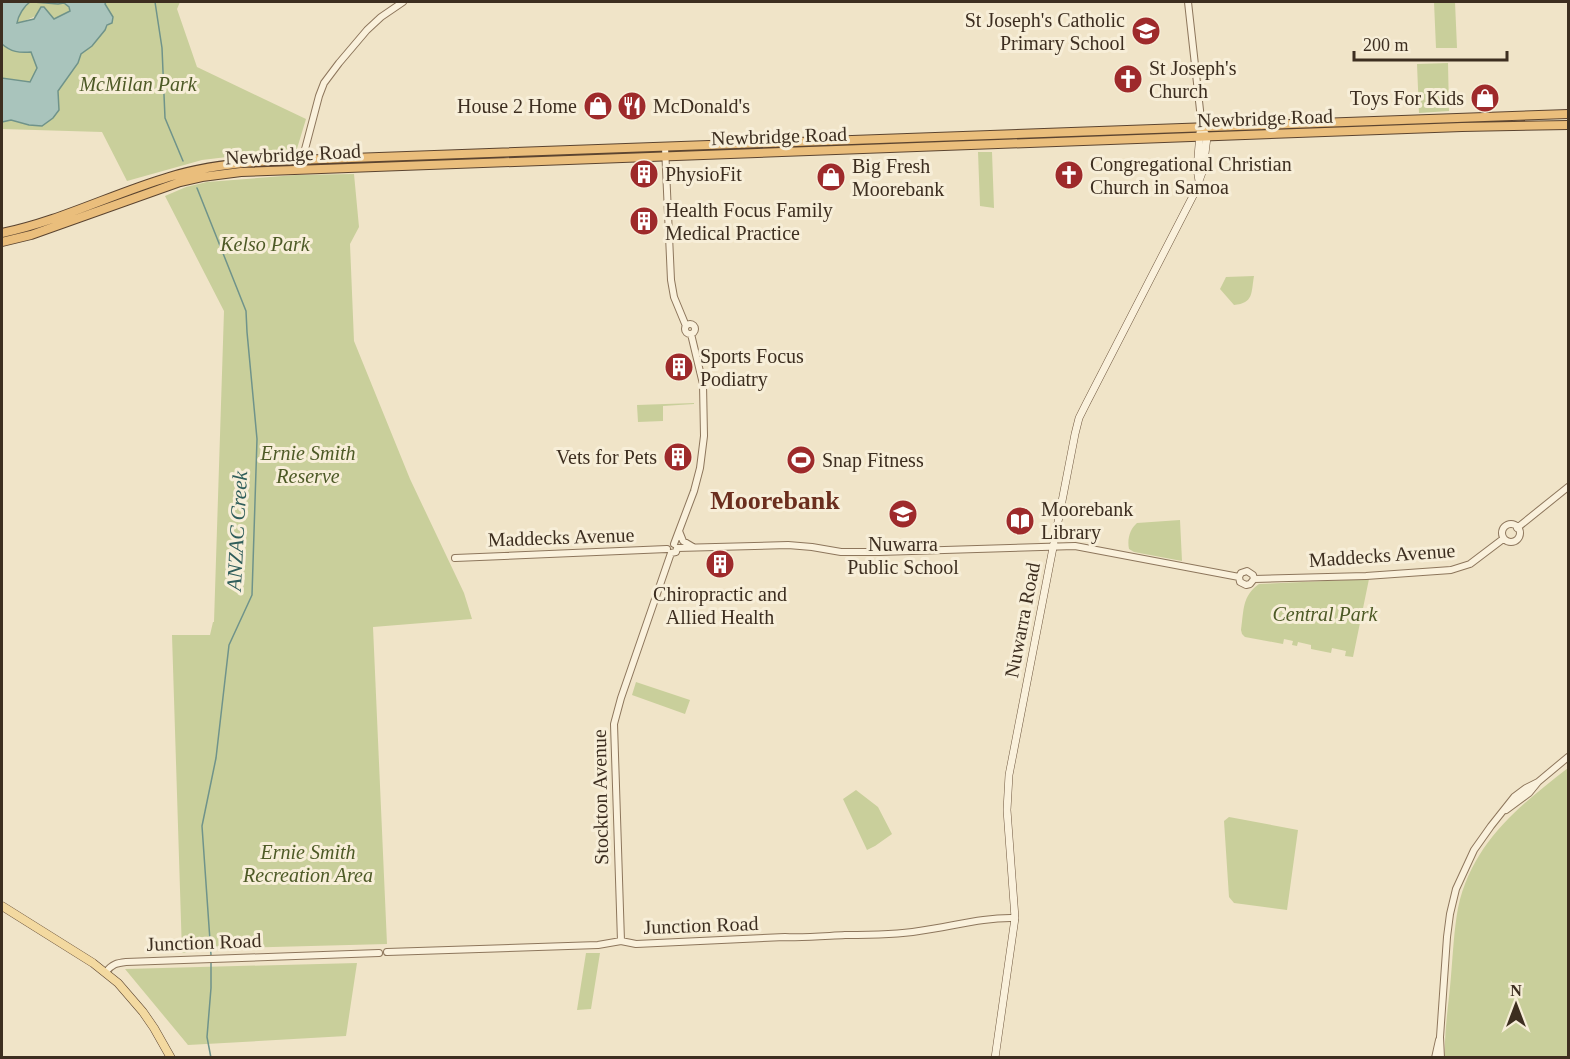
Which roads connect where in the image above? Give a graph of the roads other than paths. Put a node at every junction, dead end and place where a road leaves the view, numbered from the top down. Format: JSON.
{"nodes":[{"id":1,"x":403,"y":2,"type":"edge"},
{"id":2,"x":1188,"y":2,"type":"edge"},
{"id":3,"x":1569,"y":114,"type":"edge"},
{"id":4,"x":1569,"y":125,"type":"edge"},
{"id":5,"x":1203,"y":134,"type":"junction"},
{"id":6,"x":665,"y":152,"type":"junction"},
{"id":7,"x":304,"y":159,"type":"junction"},
{"id":8,"x":304,"y":169,"type":"junction"},
{"id":9,"x":200,"y":173,"type":"junction"},
{"id":10,"x":179,"y":178,"type":"junction"},
{"id":11,"x":2,"y":233,"type":"edge"},
{"id":12,"x":2,"y":242,"type":"edge"},
{"id":13,"x":1569,"y":487,"type":"edge"},
{"id":14,"x":1517,"y":528,"type":"junction"},
{"id":15,"x":679,"y":530,"type":"junction"},
{"id":16,"x":1503,"y":539,"type":"junction"},
{"id":17,"x":676,"y":546,"type":"junction"},
{"id":18,"x":1053,"y":546,"type":"junction"},
{"id":19,"x":693,"y":548,"type":"junction"},
{"id":20,"x":669,"y":551,"type":"junction"},
{"id":21,"x":455,"y":558,"type":"dead end"},
{"id":22,"x":1239,"y":577,"type":"junction"},
{"id":23,"x":1254,"y":579,"type":"junction"},
{"id":24,"x":1569,"y":757,"type":"edge"},
{"id":25,"x":2,"y":906,"type":"edge"},
{"id":26,"x":1015,"y":918,"type":"junction"},
{"id":27,"x":621,"y":941,"type":"junction"},
{"id":28,"x":106,"y":972,"type":"junction"},
{"id":29,"x":1440,"y":1037,"type":"junction"},
{"id":30,"x":171,"y":1058,"type":"edge"},
{"id":31,"x":995,"y":1058,"type":"edge"},
{"id":32,"x":1435,"y":1058,"type":"edge"},
{"id":33,"x":1441,"y":1058,"type":"edge"}],
"edges":[{"from":1,"to":7,"type":"street"},
{"from":2,"to":5,"type":"street","name":"Nuwarra Road"},
{"from":3,"to":5,"type":"highway","name":"Newbridge Road"},
{"from":4,"to":5,"type":"highway","name":"Newbridge Road"},
{"from":5,"to":6,"type":"highway","name":"Newbridge Road"},
{"from":5,"to":18,"type":"main road","name":"Nuwarra Road"},
{"from":6,"to":7,"type":"highway","name":"Newbridge Road"},
{"from":6,"to":8,"type":"highway","name":"Newbridge Road"},
{"from":6,"to":15,"type":"street"},
{"from":7,"to":8,"type":"street"},
{"from":7,"to":9,"type":"highway","name":"Newbridge Road"},
{"from":8,"to":9,"type":"highway","name":"Newbridge Road"},
{"from":9,"to":10,"type":"highway","name":"Newbridge Road"},
{"from":10,"to":11,"type":"highway","name":"Newbridge Road"},
{"from":10,"to":12,"type":"highway","name":"Newbridge Road"},
{"from":13,"to":14,"type":"street"},
{"from":14,"to":16,"type":"street"},
{"from":14,"to":16,"type":"street"},
{"from":15,"to":17,"type":"street"},
{"from":15,"to":19,"type":"street"},
{"from":16,"to":23,"type":"street","name":"Maddecks Avenue"},
{"from":17,"to":19,"type":"street"},
{"from":17,"to":20,"type":"street"},
{"from":18,"to":19,"type":"street"},
{"from":18,"to":22,"type":"street"},
{"from":18,"to":26,"type":"main road","name":"Nuwarra Road"},
{"from":20,"to":21,"type":"street","name":"Maddecks Avenue"},
{"from":20,"to":27,"type":"street","name":"Stockton Avenue"},
{"from":22,"to":23,"type":"street"},
{"from":22,"to":23,"type":"street"},
{"from":24,"to":29,"type":"street"},
{"from":25,"to":28,"type":"main road"},
{"from":26,"to":27,"type":"street","name":"Junction Road"},
{"from":26,"to":31,"type":"main road","name":"Nuwarra Road"},
{"from":27,"to":28,"type":"street","name":"Junction Road"},
{"from":28,"to":30,"type":"main road"},
{"from":29,"to":32,"type":"street"},
{"from":29,"to":33,"type":"street"}]}
